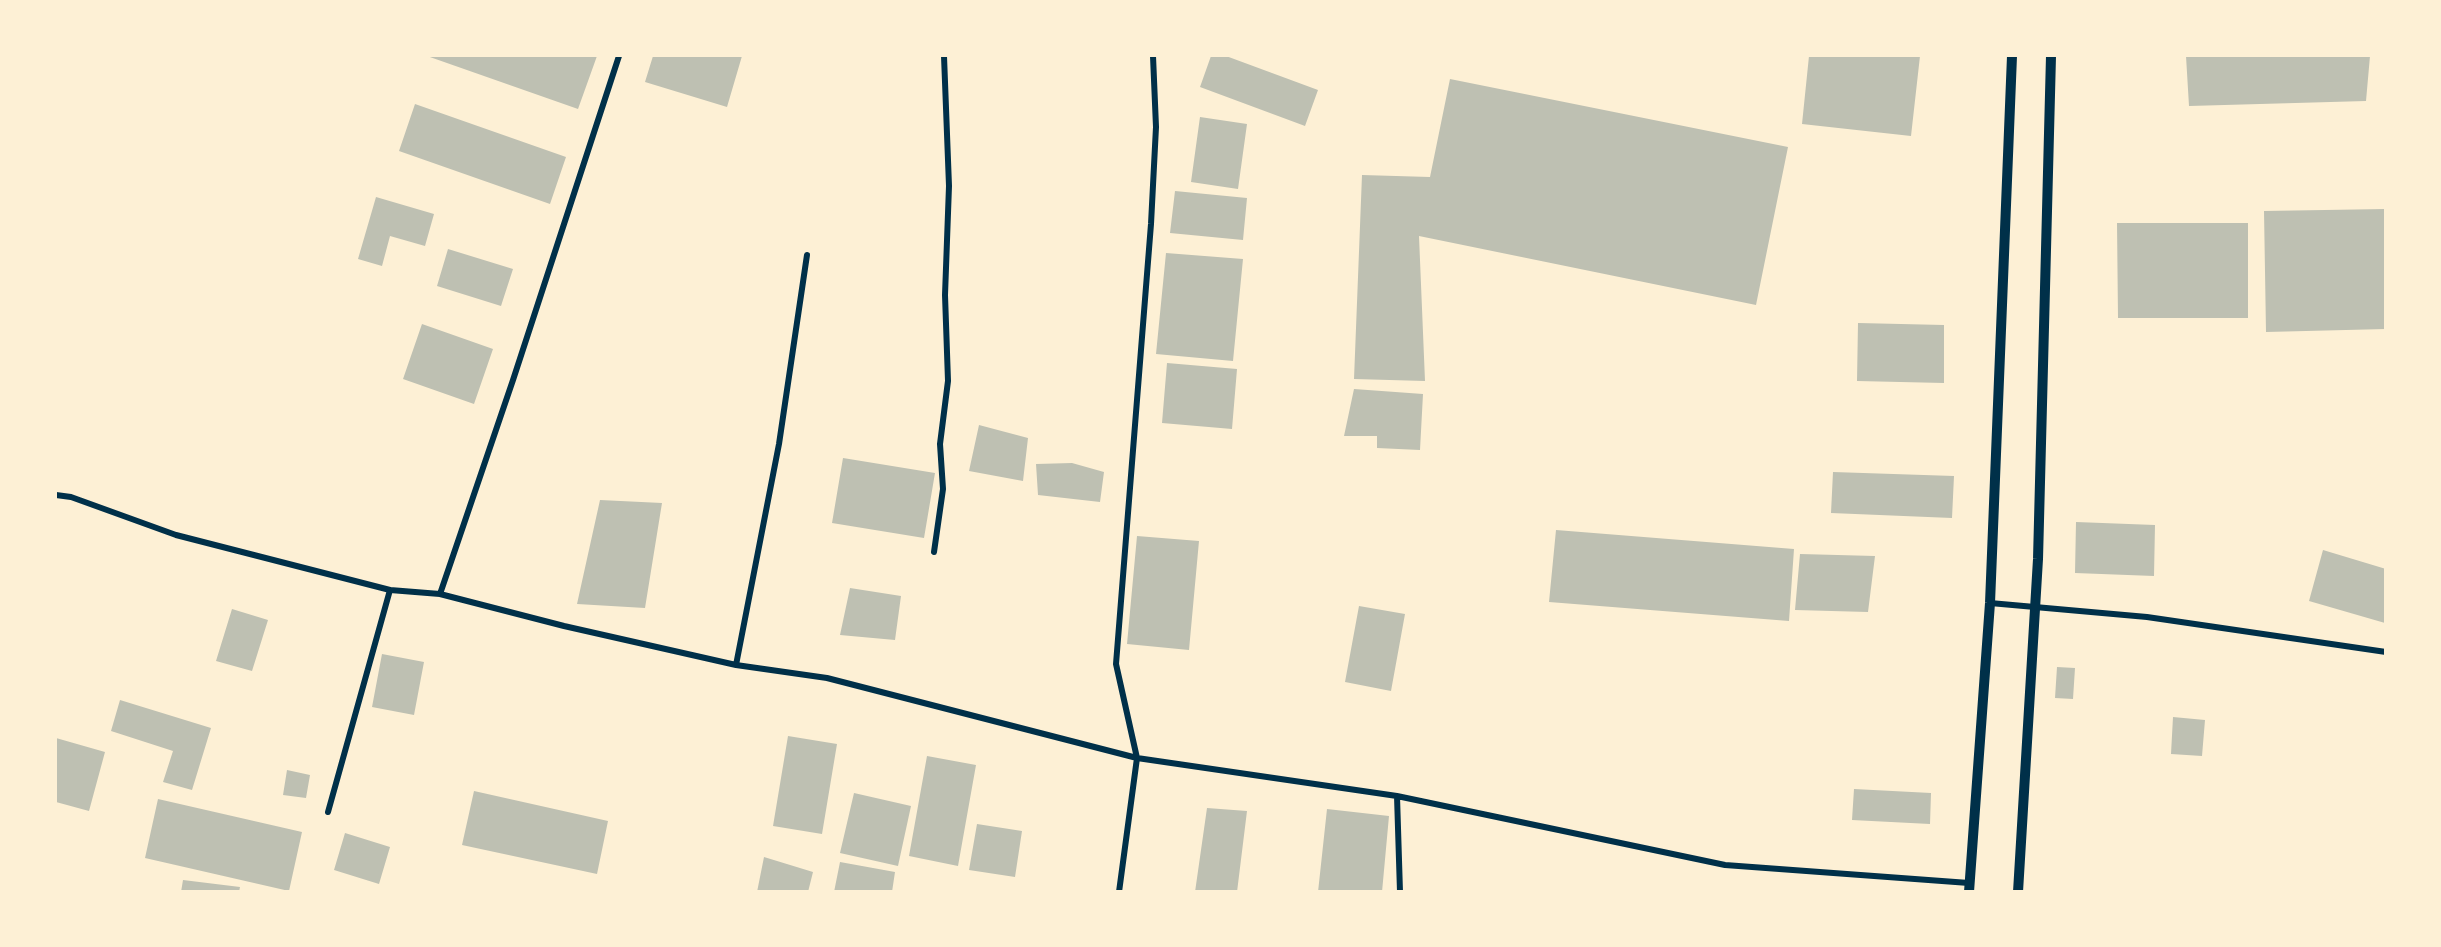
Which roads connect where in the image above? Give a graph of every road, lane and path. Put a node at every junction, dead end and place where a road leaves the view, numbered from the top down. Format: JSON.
{"nodes":[{"id":1,"x":619,"y":56,"type":"edge"},
{"id":2,"x":944,"y":56,"type":"edge"},
{"id":3,"x":1153,"y":56,"type":"edge"},
{"id":4,"x":2012,"y":56,"type":"edge"},
{"id":5,"x":2051,"y":56,"type":"edge"},
{"id":6,"x":807,"y":255,"type":"dead end"},
{"id":7,"x":56,"y":495,"type":"edge"},
{"id":8,"x":934,"y":552,"type":"dead end"},
{"id":9,"x":390,"y":590,"type":"junction"},
{"id":10,"x":440,"y":594,"type":"junction"},
{"id":11,"x":1990,"y":603,"type":"junction"},
{"id":12,"x":2035,"y":607,"type":"junction"},
{"id":13,"x":2385,"y":652,"type":"edge"},
{"id":14,"x":736,"y":665,"type":"junction"},
{"id":15,"x":1137,"y":758,"type":"junction"},
{"id":16,"x":1397,"y":796,"type":"junction"},
{"id":17,"x":328,"y":812,"type":"dead end"},
{"id":18,"x":1969,"y":887,"type":"edge"},
{"id":19,"x":1119,"y":891,"type":"edge"},
{"id":20,"x":1400,"y":891,"type":"edge"},
{"id":21,"x":2018,"y":891,"type":"edge"}],
"edges":[{"from":1,"to":10,"type":"street"},
{"from":2,"to":8,"type":"street"},
{"from":3,"to":15,"type":"street"},
{"from":4,"to":11,"type":"street"},
{"from":5,"to":12,"type":"street"},
{"from":6,"to":14,"type":"street"},
{"from":7,"to":9,"type":"street"},
{"from":9,"to":10,"type":"street"},
{"from":9,"to":17,"type":"street"},
{"from":10,"to":14,"type":"street"},
{"from":11,"to":12,"type":"street"},
{"from":11,"to":18,"type":"street"},
{"from":12,"to":13,"type":"street"},
{"from":12,"to":21,"type":"street"},
{"from":14,"to":15,"type":"street"},
{"from":15,"to":16,"type":"street"},
{"from":15,"to":19,"type":"street"},
{"from":16,"to":18,"type":"street"},
{"from":16,"to":20,"type":"street"}]}
